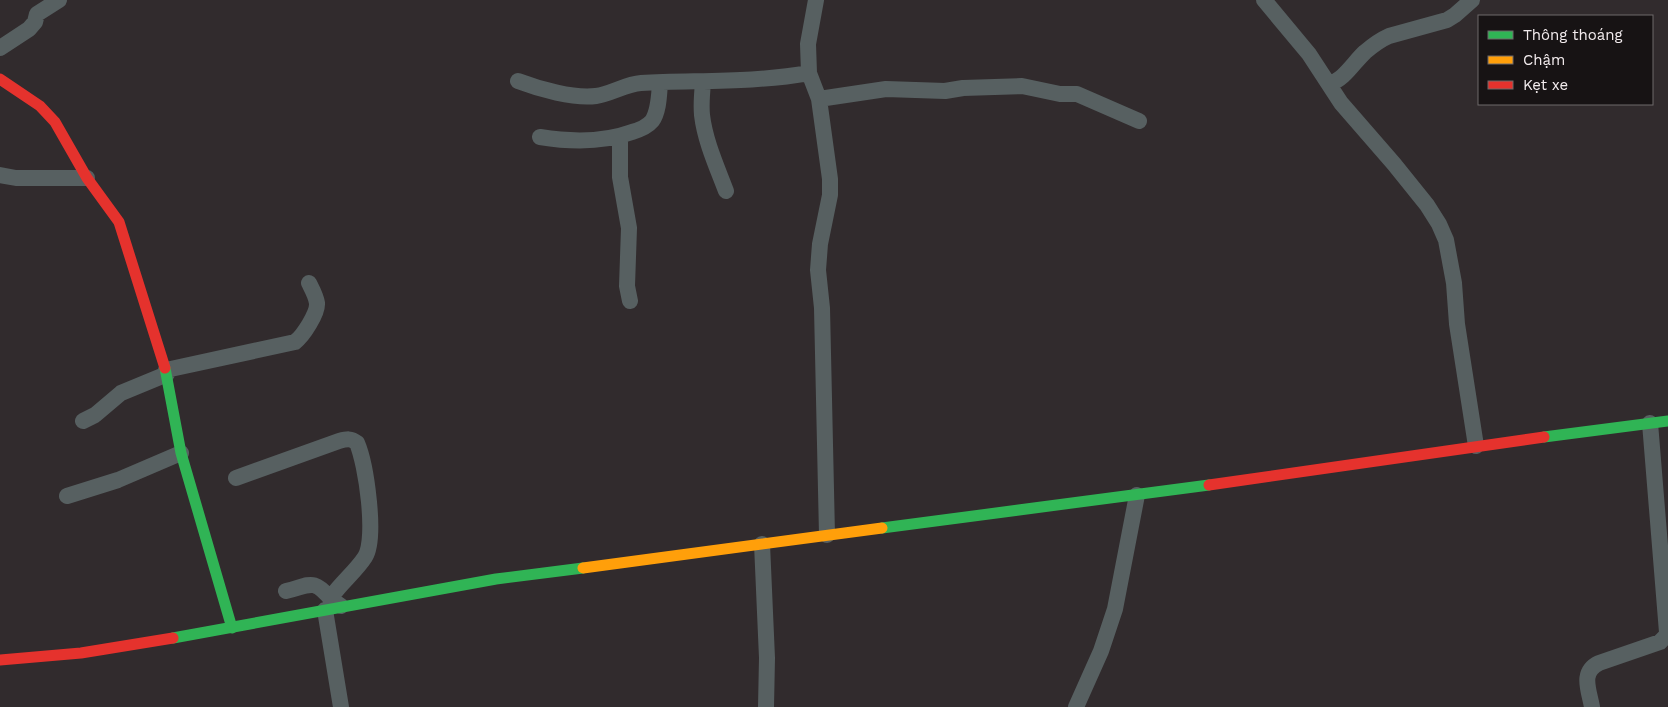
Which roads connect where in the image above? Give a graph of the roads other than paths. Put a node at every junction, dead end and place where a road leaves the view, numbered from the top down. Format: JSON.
{"nodes":[{"id":1,"x":59,"y":0,"type":"edge"},
{"id":2,"x":816,"y":0,"type":"edge"},
{"id":3,"x":1264,"y":0,"type":"edge"},
{"id":4,"x":1472,"y":0,"type":"edge"},
{"id":5,"x":0,"y":48,"type":"edge"},
{"id":6,"x":809,"y":73,"type":"junction"},
{"id":7,"x":0,"y":79,"type":"edge"},
{"id":8,"x":518,"y":81,"type":"dead end"},
{"id":9,"x":660,"y":83,"type":"junction"},
{"id":10,"x":703,"y":83,"type":"junction"},
{"id":11,"x":1329,"y":84,"type":"junction"},
{"id":12,"x":819,"y":99,"type":"junction"},
{"id":13,"x":1139,"y":121,"type":"dead end"},
{"id":14,"x":620,"y":136,"type":"junction"},
{"id":15,"x":540,"y":137,"type":"dead end"},
{"id":16,"x":0,"y":176,"type":"edge"},
{"id":17,"x":87,"y":178,"type":"junction"},
{"id":18,"x":726,"y":191,"type":"dead end"},
{"id":19,"x":309,"y":283,"type":"dead end"},
{"id":20,"x":630,"y":301,"type":"dead end"},
{"id":21,"x":166,"y":372,"type":"junction"},
{"id":22,"x":82,"y":421,"type":"dead end"},
{"id":23,"x":1668,"y":421,"type":"edge"},
{"id":24,"x":1650,"y":423,"type":"junction"},
{"id":25,"x":1476,"y":446,"type":"junction"},
{"id":26,"x":181,"y":453,"type":"junction"},
{"id":27,"x":236,"y":478,"type":"dead end"},
{"id":28,"x":1137,"y":495,"type":"junction"},
{"id":29,"x":67,"y":496,"type":"dead end"},
{"id":30,"x":827,"y":535,"type":"junction"},
{"id":31,"x":762,"y":544,"type":"junction"},
{"id":32,"x":286,"y":591,"type":"dead end"},
{"id":33,"x":332,"y":605,"type":"junction"},
{"id":34,"x":232,"y":628,"type":"junction"},
{"id":35,"x":0,"y":660,"type":"edge"},
{"id":36,"x":341,"y":707,"type":"edge"},
{"id":37,"x":766,"y":707,"type":"edge"},
{"id":38,"x":1076,"y":707,"type":"edge"},
{"id":39,"x":1592,"y":707,"type":"edge"}],
"edges":[{"from":1,"to":5,"type":"street"},
{"from":2,"to":6,"type":"street"},
{"from":3,"to":11,"type":"street"},
{"from":4,"to":11,"type":"street"},
{"from":6,"to":10,"type":"street"},
{"from":6,"to":12,"type":"street"},
{"from":7,"to":17,"type":"street"},
{"from":8,"to":9,"type":"street"},
{"from":9,"to":10,"type":"street"},
{"from":9,"to":14,"type":"street"},
{"from":10,"to":18,"type":"street"},
{"from":11,"to":25,"type":"street"},
{"from":12,"to":13,"type":"street"},
{"from":12,"to":30,"type":"street"},
{"from":14,"to":15,"type":"street"},
{"from":14,"to":20,"type":"street"},
{"from":16,"to":17,"type":"street"},
{"from":17,"to":21,"type":"street"},
{"from":19,"to":21,"type":"street"},
{"from":21,"to":22,"type":"street"},
{"from":21,"to":26,"type":"street"},
{"from":23,"to":24,"type":"street"},
{"from":24,"to":25,"type":"street"},
{"from":24,"to":39,"type":"street"},
{"from":25,"to":28,"type":"street"},
{"from":26,"to":29,"type":"street"},
{"from":26,"to":34,"type":"street"},
{"from":27,"to":33,"type":"street"},
{"from":28,"to":30,"type":"street"},
{"from":28,"to":38,"type":"street"},
{"from":30,"to":31,"type":"street"},
{"from":31,"to":33,"type":"street"},
{"from":31,"to":37,"type":"street"},
{"from":32,"to":33,"type":"street"},
{"from":33,"to":34,"type":"street"},
{"from":33,"to":36,"type":"street"},
{"from":34,"to":35,"type":"street"}]}
